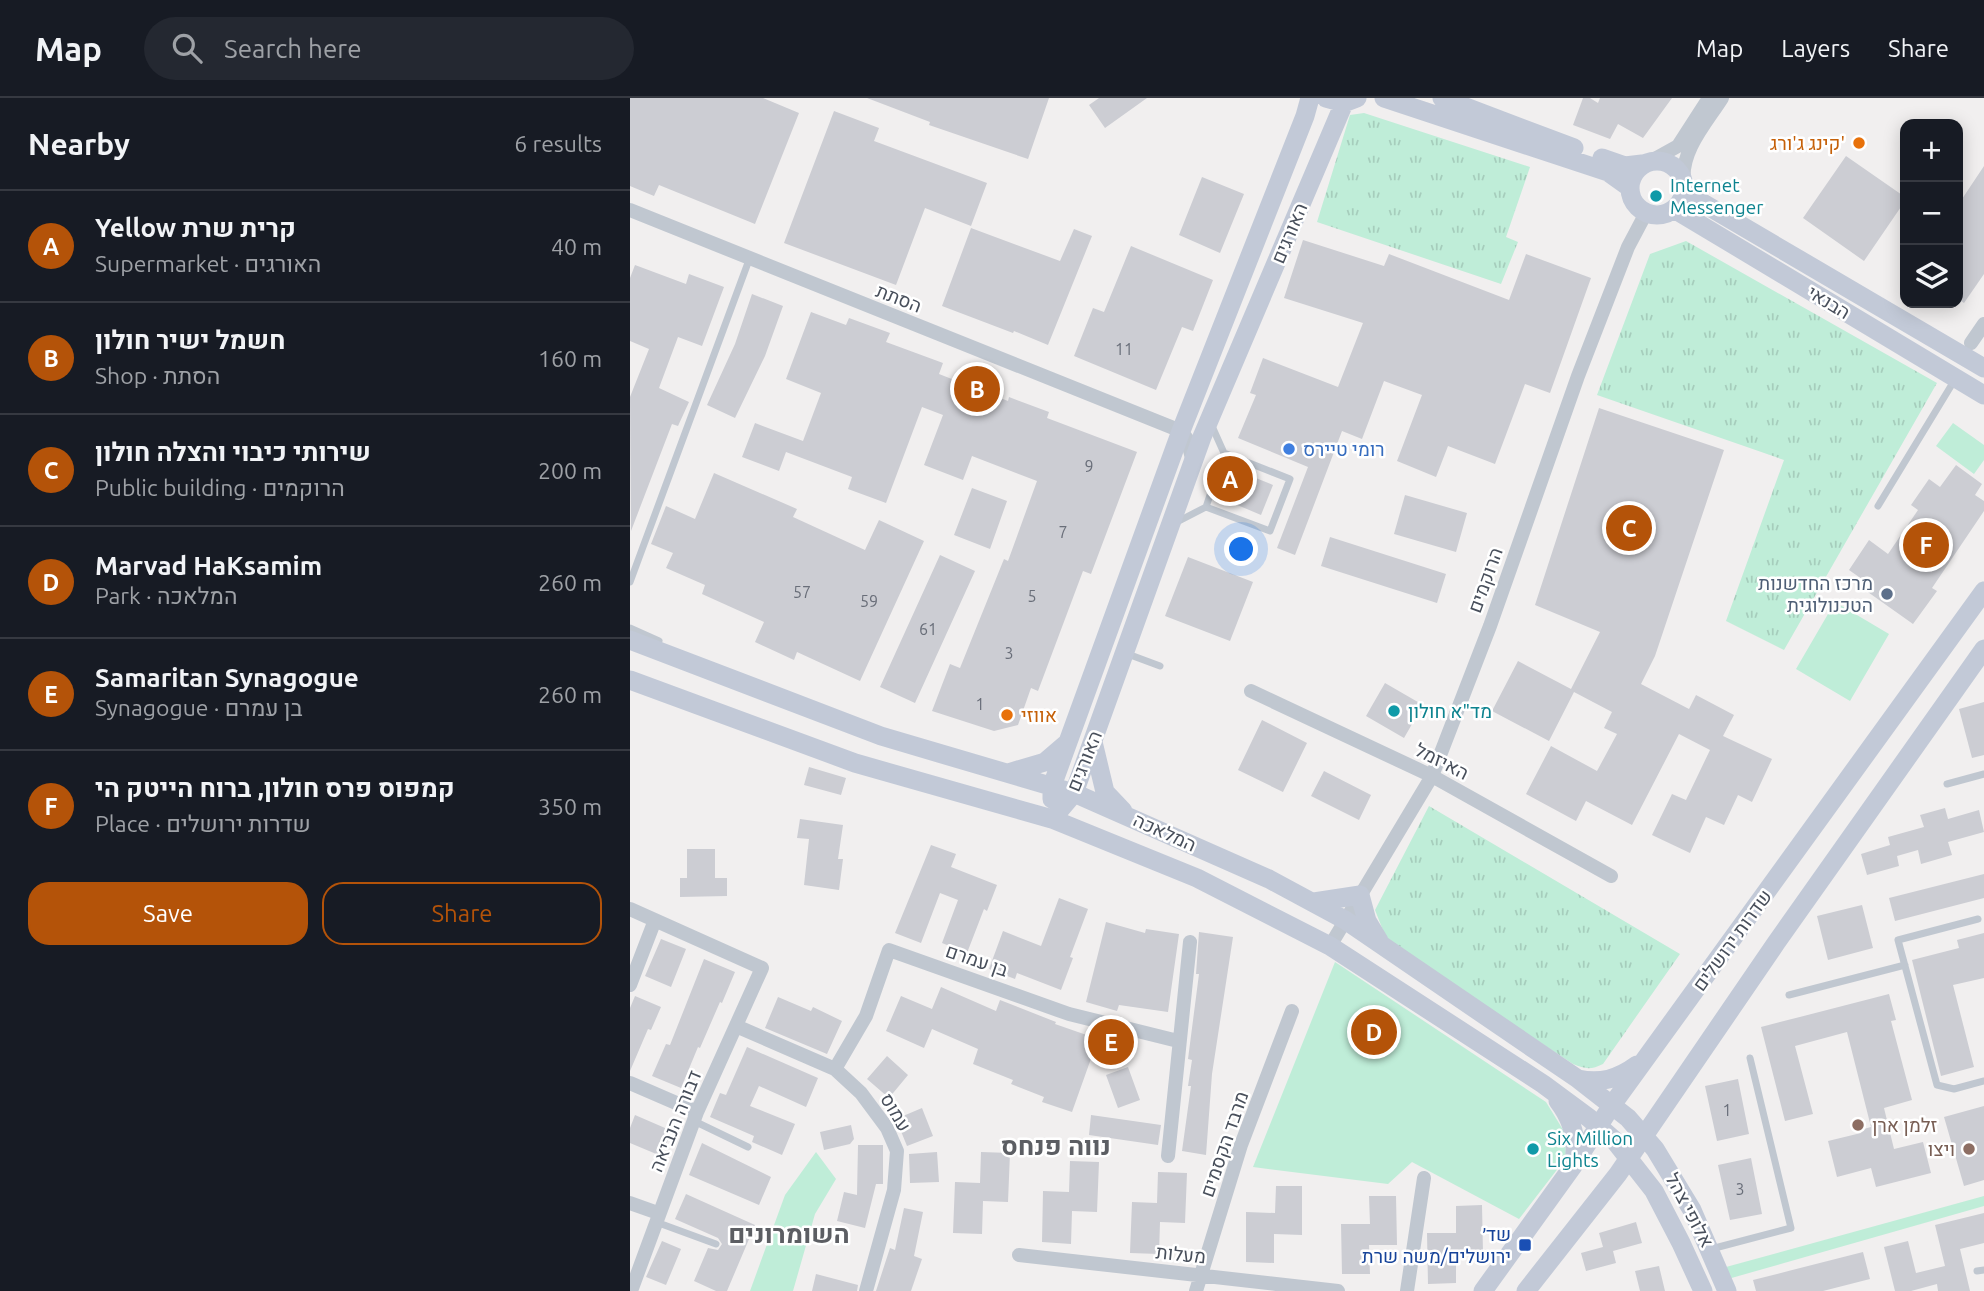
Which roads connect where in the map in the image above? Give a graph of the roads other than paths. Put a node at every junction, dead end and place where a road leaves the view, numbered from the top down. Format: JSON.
{"nodes":[{"id":1,"x":1384,"y":98,"type":"edge"},
{"id":2,"x":1442,"y":98,"type":"edge"},
{"id":3,"x":1709,"y":98,"type":"edge"},
{"id":4,"x":1722,"y":98,"type":"edge"},
{"id":5,"x":1342,"y":100,"type":"edge"},
{"id":6,"x":1307,"y":104,"type":"edge"},
{"id":7,"x":1647,"y":163,"type":"junction"},
{"id":8,"x":1629,"y":187,"type":"junction"},
{"id":9,"x":1684,"y":187,"type":"junction"},
{"id":10,"x":1674,"y":209,"type":"junction"},
{"id":11,"x":630,"y":211,"type":"edge"},
{"id":12,"x":1646,"y":213,"type":"junction"},
{"id":13,"x":749,"y":260,"type":"junction"},
{"id":14,"x":1984,"y":324,"type":"edge"},
{"id":15,"x":1971,"y":343,"type":"junction"},
{"id":16,"x":1949,"y":346,"type":"junction"},
{"id":17,"x":1981,"y":366,"type":"edge"},
{"id":18,"x":1956,"y":378,"type":"junction"},
{"id":19,"x":1984,"y":396,"type":"edge"},
{"id":20,"x":1210,"y":421,"type":"junction"},
{"id":21,"x":1178,"y":439,"type":"junction"},
{"id":22,"x":1224,"y":453,"type":"junction"},
{"id":23,"x":1193,"y":464,"type":"junction"},
{"id":24,"x":1878,"y":506,"type":"dead end"},
{"id":25,"x":1206,"y":508,"type":"junction"},
{"id":26,"x":1171,"y":525,"type":"junction"},
{"id":27,"x":630,"y":582,"type":"edge"},
{"id":28,"x":1984,"y":591,"type":"edge"},
{"id":29,"x":630,"y":628,"type":"edge"},
{"id":30,"x":630,"y":640,"type":"edge"},
{"id":31,"x":1984,"y":649,"type":"edge"},
{"id":32,"x":1125,"y":653,"type":"junction"},
{"id":33,"x":698,"y":656,"type":"dead end"},
{"id":34,"x":1160,"y":666,"type":"dead end"},
{"id":35,"x":630,"y":680,"type":"edge"},
{"id":36,"x":1251,"y":691,"type":"dead end"},
{"id":37,"x":869,"y":722,"type":"dead end"},
{"id":38,"x":1069,"y":741,"type":"junction"},
{"id":39,"x":1093,"y":742,"type":"junction"},
{"id":40,"x":915,"y":745,"type":"junction"},
{"id":41,"x":1008,"y":773,"type":"junction"},
{"id":42,"x":1984,"y":774,"type":"edge"},
{"id":43,"x":1432,"y":776,"type":"junction"},
{"id":44,"x":1947,"y":784,"type":"dead end"},
{"id":45,"x":1052,"y":786,"type":"junction"},
{"id":46,"x":1074,"y":793,"type":"junction"},
{"id":47,"x":1126,"y":815,"type":"junction"},
{"id":48,"x":1052,"y":819,"type":"junction"},
{"id":49,"x":1611,"y":876,"type":"dead end"},
{"id":50,"x":1360,"y":895,"type":"junction"},
{"id":51,"x":1314,"y":902,"type":"junction"},
{"id":52,"x":630,"y":909,"type":"edge"},
{"id":53,"x":1978,"y":919,"type":"dead end"},
{"id":54,"x":655,"y":920,"type":"junction"},
{"id":55,"x":1345,"y":920,"type":"junction"},
{"id":56,"x":1190,"y":942,"type":"dead end"},
{"id":57,"x":1381,"y":945,"type":"junction"},
{"id":58,"x":1331,"y":946,"type":"junction"},
{"id":59,"x":1905,"y":965,"type":"junction"},
{"id":60,"x":630,"y":985,"type":"edge"},
{"id":61,"x":1789,"y":995,"type":"dead end"},
{"id":62,"x":1292,"y":1011,"type":"dead end"},
{"id":63,"x":736,"y":1026,"type":"junction"},
{"id":64,"x":1178,"y":1041,"type":"junction"},
{"id":65,"x":1750,"y":1058,"type":"dead end"},
{"id":66,"x":1643,"y":1061,"type":"junction"},
{"id":67,"x":835,"y":1069,"type":"junction"},
{"id":68,"x":1578,"y":1079,"type":"junction"},
{"id":69,"x":1984,"y":1081,"type":"edge"},
{"id":70,"x":630,"y":1083,"type":"edge"},
{"id":71,"x":1543,"y":1084,"type":"junction"},
{"id":72,"x":1612,"y":1105,"type":"junction"},
{"id":73,"x":696,"y":1116,"type":"junction"},
{"id":74,"x":1597,"y":1125,"type":"junction"},
{"id":75,"x":1643,"y":1135,"type":"junction"},
{"id":76,"x":748,"y":1147,"type":"dead end"},
{"id":77,"x":1168,"y":1156,"type":"dead end"},
{"id":78,"x":1629,"y":1157,"type":"junction"},
{"id":79,"x":1573,"y":1166,"type":"junction"},
{"id":80,"x":1424,"y":1178,"type":"dead end"},
{"id":81,"x":630,"y":1203,"type":"edge"},
{"id":82,"x":657,"y":1217,"type":"junction"},
{"id":83,"x":716,"y":1244,"type":"dead end"},
{"id":84,"x":1711,"y":1249,"type":"junction"},
{"id":85,"x":1019,"y":1255,"type":"dead end"},
{"id":86,"x":1202,"y":1276,"type":"junction"},
{"id":87,"x":631,"y":1291,"type":"edge"},
{"id":88,"x":866,"y":1291,"type":"edge"},
{"id":89,"x":1196,"y":1291,"type":"edge"},
{"id":90,"x":1338,"y":1291,"type":"edge"},
{"id":91,"x":1406,"y":1291,"type":"edge"},
{"id":92,"x":1483,"y":1291,"type":"edge"},
{"id":93,"x":1526,"y":1291,"type":"edge"},
{"id":94,"x":1703,"y":1291,"type":"edge"},
{"id":95,"x":1727,"y":1291,"type":"edge"}],
"edges":[{"from":1,"to":8,"type":"main road"},
{"from":2,"to":7,"type":"main road"},
{"from":3,"to":7,"type":"street"},
{"from":4,"to":9,"type":"street"},
{"from":5,"to":20,"type":"main road","name":"האורגים"},
{"from":6,"to":21,"type":"main road","name":"האורגים"},
{"from":7,"to":8,"type":"main road"},
{"from":7,"to":9,"type":"main road"},
{"from":8,"to":12,"type":"main road"},
{"from":9,"to":10,"type":"main road"},
{"from":9,"to":16,"type":"main road","name":"הבנאי"},
{"from":10,"to":12,"type":"main road"},
{"from":10,"to":18,"type":"main road","name":"הבנאי"},
{"from":11,"to":13,"type":"street","name":"הסתת"},
{"from":12,"to":43,"type":"street","name":"הרוקמים"},
{"from":13,"to":21,"type":"street","name":"הסתת"},
{"from":13,"to":27,"type":"lane"},
{"from":14,"to":15,"type":"street"},
{"from":15,"to":16,"type":"main road"},
{"from":15,"to":17,"type":"main road"},
{"from":16,"to":17,"type":"main road","name":"הבנאי"},
{"from":18,"to":19,"type":"main road","name":"הבנאי"},
{"from":18,"to":24,"type":"lane"},
{"from":20,"to":22,"type":"lane"},
{"from":20,"to":23,"type":"main road","name":"האורגים"},
{"from":21,"to":23,"type":"street"},
{"from":21,"to":38,"type":"main road","name":"האורגים"},
{"from":22,"to":25,"type":"lane"},
{"from":22,"to":25,"type":"lane"},
{"from":23,"to":26,"type":"main road","name":"האורגים"},
{"from":25,"to":26,"type":"lane"},
{"from":26,"to":32,"type":"main road","name":"האורגים"},
{"from":28,"to":66,"type":"main road","name":"שדרות ירושלים"},
{"from":29,"to":33,"type":"lane"},
{"from":30,"to":40,"type":"main road","name":"המלאכה"},
{"from":31,"to":75,"type":"main road","name":"שדרות ירושלים"},
{"from":32,"to":34,"type":"lane"},
{"from":32,"to":39,"type":"main road","name":"האורגים"},
{"from":35,"to":48,"type":"main road","name":"המלאכה"},
{"from":36,"to":43,"type":"street","name":"האיזמל"},
{"from":37,"to":40,"type":"lane"},
{"from":38,"to":41,"type":"main road"},
{"from":38,"to":45,"type":"main road","name":"האורגים"},
{"from":39,"to":46,"type":"main road","name":"האורגים"},
{"from":39,"to":47,"type":"main road"},
{"from":40,"to":41,"type":"main road","name":"המלאכה"},
{"from":41,"to":45,"type":"main road","name":"המלאכה"},
{"from":42,"to":44,"type":"lane"},
{"from":43,"to":49,"type":"street","name":"האיזמל"},
{"from":43,"to":50,"type":"street","name":"הרוקמים"},
{"from":45,"to":46,"type":"main road","name":"המלאכה"},
{"from":45,"to":48,"type":"main road","name":"האורגים"},
{"from":46,"to":47,"type":"main road","name":"המלאכה"},
{"from":46,"to":48,"type":"main road","name":"האורגים"},
{"from":47,"to":51,"type":"main road","name":"המלאכה"},
{"from":48,"to":58,"type":"main road","name":"המלאכה"},
{"from":50,"to":51,"type":"main road"},
{"from":50,"to":55,"type":"street","name":"הרוקמים"},
{"from":50,"to":57,"type":"main road"},
{"from":51,"to":55,"type":"main road","name":"המלאכה"},
{"from":52,"to":54,"type":"street"},
{"from":53,"to":59,"type":"lane"},
{"from":54,"to":60,"type":"street"},
{"from":54,"to":63,"type":"street","name":"דבורה הנביאה"},
{"from":55,"to":57,"type":"main road","name":"המלאכה"},
{"from":55,"to":58,"type":"street","name":"הרוקמים"},
{"from":56,"to":64,"type":"street"},
{"from":57,"to":68,"type":"main road","name":"המלאכה"},
{"from":58,"to":71,"type":"main road","name":"המלאכה"},
{"from":59,"to":61,"type":"lane"},
{"from":59,"to":69,"type":"lane"},
{"from":62,"to":86,"type":"street","name":"מרבד הקסמים"},
{"from":63,"to":67,"type":"street","name":"עמוס"},
{"from":63,"to":73,"type":"street","name":"דבורה הנביאה"},
{"from":64,"to":67,"type":"street","name":"בן עמרם"},
{"from":64,"to":77,"type":"street"},
{"from":65,"to":84,"type":"lane"},
{"from":66,"to":68,"type":"main road"},
{"from":66,"to":72,"type":"main road","name":"שדרות ירושלים"},
{"from":67,"to":88,"type":"street","name":"עמוס"},
{"from":68,"to":72,"type":"main road","name":"המלאכה"},
{"from":70,"to":73,"type":"street"},
{"from":71,"to":74,"type":"main road","name":"המלאכה"},
{"from":71,"to":79,"type":"main road"},
{"from":72,"to":74,"type":"main road","name":"שדרות ירושלים"},
{"from":72,"to":75,"type":"main road","name":"המלאכה"},
{"from":73,"to":76,"type":"lane"},
{"from":73,"to":82,"type":"street","name":"דבורה הנביאה"},
{"from":74,"to":78,"type":"main road","name":"המלאכה"},
{"from":74,"to":79,"type":"main road","name":"שדרות ירושלים"},
{"from":75,"to":78,"type":"main road","name":"שדרות ירושלים"},
{"from":75,"to":84,"type":"main road","name":"אלופי צהל"},
{"from":78,"to":93,"type":"main road","name":"שדרות ירושלים"},
{"from":78,"to":94,"type":"main road","name":"אלופי צהל"},
{"from":79,"to":92,"type":"main road","name":"שדרות ירושלים"},
{"from":80,"to":91,"type":"street"},
{"from":81,"to":82,"type":"street"},
{"from":82,"to":83,"type":"lane"},
{"from":82,"to":87,"type":"street","name":"דבורה הנביאה"},
{"from":84,"to":95,"type":"main road","name":"אלופי צהל"},
{"from":85,"to":86,"type":"street","name":"מעלות"},
{"from":86,"to":89,"type":"street","name":"מרבד הקסמים"},
{"from":86,"to":90,"type":"street","name":"מעלות"}]}
